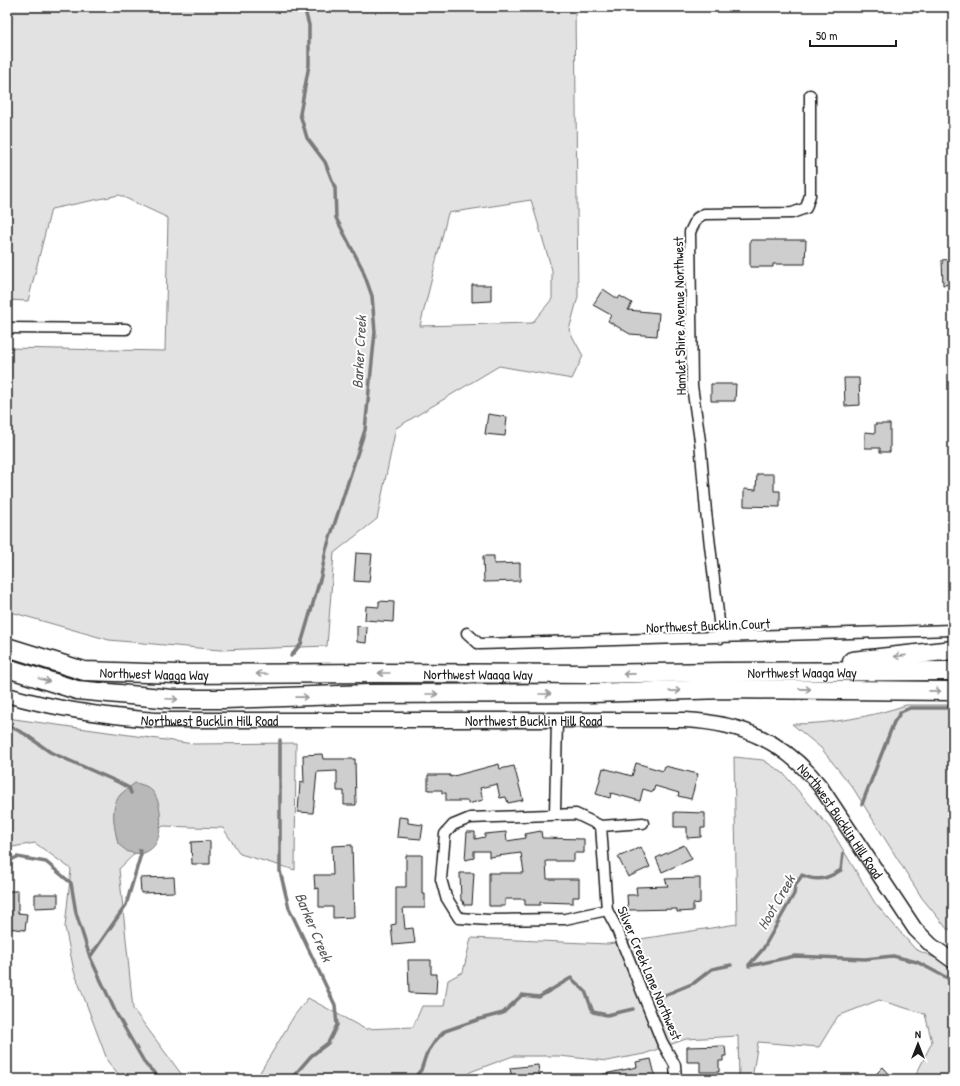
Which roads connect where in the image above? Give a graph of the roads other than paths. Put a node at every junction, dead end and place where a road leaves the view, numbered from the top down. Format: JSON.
{"nodes":[{"id":1,"x":810,"y":95,"type":"dead end"},
{"id":2,"x":7,"y":328,"type":"edge"},
{"id":3,"x":126,"y":329,"type":"dead end"},
{"id":4,"x":953,"y":630,"type":"edge"},
{"id":5,"x":467,"y":633,"type":"dead end"},
{"id":6,"x":721,"y":638,"type":"junction"},
{"id":7,"x":7,"y":647,"type":"edge"},
{"id":8,"x":953,"y":650,"type":"edge"},
{"id":9,"x":7,"y":668,"type":"edge"},
{"id":10,"x":953,"y":671,"type":"edge"},
{"id":11,"x":738,"y":672,"type":"junction"},
{"id":12,"x":953,"y":691,"type":"edge"},
{"id":13,"x":7,"y":695,"type":"edge"},
{"id":14,"x":557,"y":720,"type":"junction"},
{"id":15,"x":555,"y":814,"type":"junction"},
{"id":16,"x":643,"y":823,"type":"dead end"},
{"id":17,"x":601,"y":826,"type":"junction"},
{"id":18,"x":607,"y":910,"type":"junction"},
{"id":19,"x":953,"y":961,"type":"edge"},
{"id":20,"x":676,"y":1079,"type":"edge"}],
"edges":[{"from":1,"to":6,"type":"street","name":"Hamlet Shire Avenue Northwest"},
{"from":2,"to":3,"type":"street"},
{"from":4,"to":6,"type":"street","name":"Northwest Bucklin Court"},
{"from":5,"to":6,"type":"street","name":"Northwest Bucklin Court"},
{"from":11,"to":7,"type":"highway","name":"Northwest Waaga Way","one_way":true},
{"from":8,"to":11,"type":"highway","one_way":true},
{"from":9,"to":12,"type":"highway","name":"Northwest Waaga Way","one_way":true},
{"from":10,"to":11,"type":"highway","name":"Northwest Waaga Way"},
{"from":13,"to":14,"type":"main road","name":"Northwest Bucklin Hill Road"},
{"from":14,"to":15,"type":"street"},
{"from":14,"to":19,"type":"main road","name":"Northwest Bucklin Hill Road"},
{"from":15,"to":17,"type":"street"},
{"from":15,"to":18,"type":"street"},
{"from":16,"to":17,"type":"street"},
{"from":17,"to":18,"type":"street","name":"Silver Creek Lane Northwest"},
{"from":18,"to":20,"type":"street","name":"Silver Creek Lane Northwest"}]}
